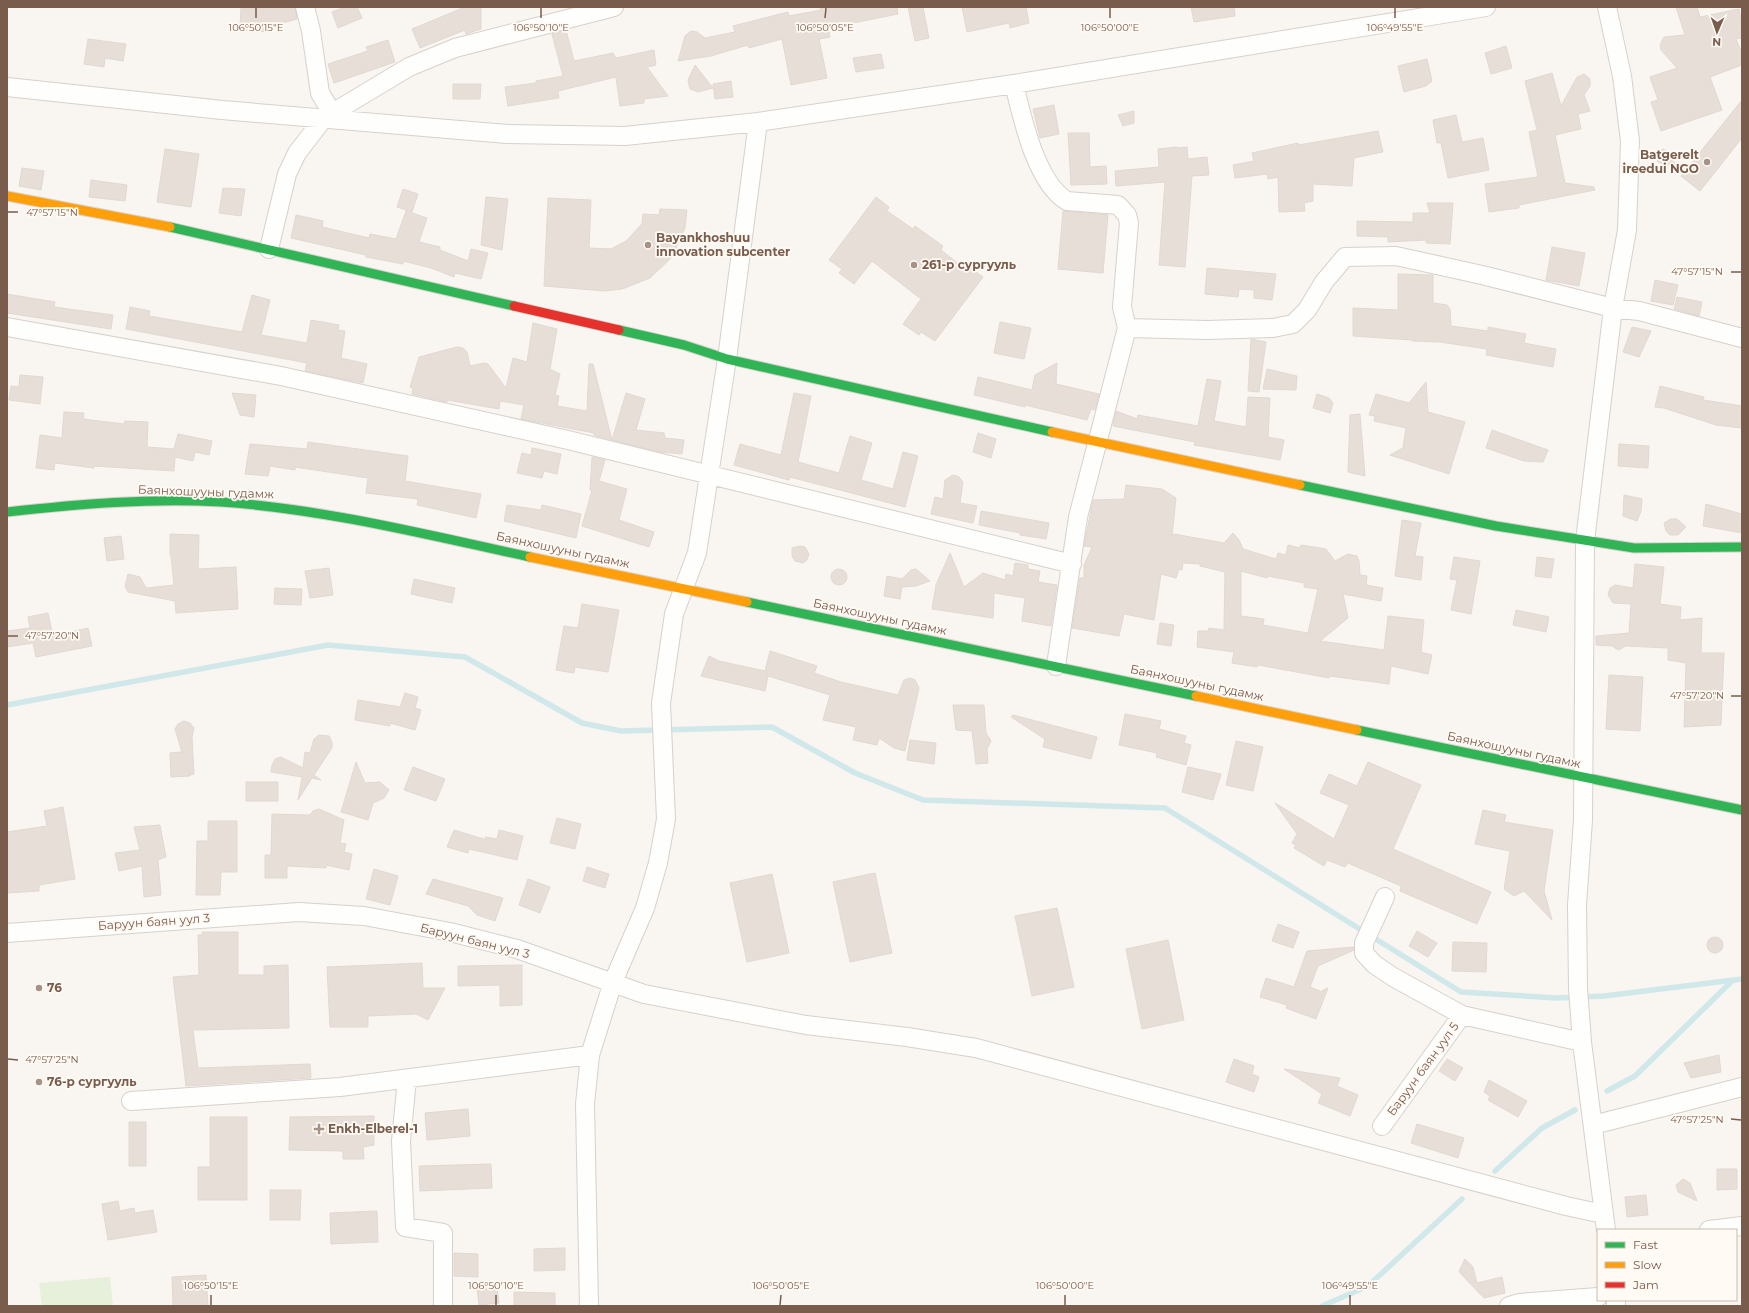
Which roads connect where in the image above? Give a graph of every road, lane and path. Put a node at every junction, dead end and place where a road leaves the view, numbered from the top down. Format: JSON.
{"nodes":[{"id":1,"x":305,"y":7,"type":"edge"},
{"id":2,"x":614,"y":7,"type":"edge"},
{"id":3,"x":1486,"y":7,"type":"edge"},
{"id":4,"x":1607,"y":7,"type":"edge"},
{"id":5,"x":1014,"y":84,"type":"junction"},
{"id":6,"x":7,"y":87,"type":"edge"},
{"id":7,"x":328,"y":115,"type":"junction"},
{"id":8,"x":758,"y":122,"type":"junction"},
{"id":9,"x":7,"y":196,"type":"edge"},
{"id":10,"x":269,"y":249,"type":"junction"},
{"id":11,"x":1613,"y":308,"type":"junction"},
{"id":12,"x":7,"y":327,"type":"edge"},
{"id":13,"x":1127,"y":328,"type":"junction"},
{"id":14,"x":1742,"y":338,"type":"edge"},
{"id":15,"x":727,"y":359,"type":"junction"},
{"id":16,"x":1099,"y":443,"type":"junction"},
{"id":17,"x":709,"y":474,"type":"junction"},
{"id":18,"x":7,"y":512,"type":"edge"},
{"id":19,"x":1585,"y":541,"type":"junction"},
{"id":20,"x":1742,"y":547,"type":"edge"},
{"id":21,"x":1072,"y":564,"type":"junction"},
{"id":22,"x":684,"y":588,"type":"junction"},
{"id":23,"x":1056,"y":666,"type":"junction"},
{"id":24,"x":1583,"y":776,"type":"junction"},
{"id":25,"x":1742,"y":810,"type":"edge"},
{"id":26,"x":1385,"y":897,"type":"dead end"},
{"id":27,"x":7,"y":933,"type":"edge"},
{"id":28,"x":613,"y":982,"type":"junction"},
{"id":29,"x":1462,"y":1015,"type":"junction"},
{"id":30,"x":1582,"y":1042,"type":"junction"},
{"id":31,"x":590,"y":1055,"type":"junction"},
{"id":32,"x":408,"y":1080,"type":"junction"},
{"id":33,"x":1742,"y":1087,"type":"edge"},
{"id":34,"x":130,"y":1101,"type":"dead end"},
{"id":35,"x":1593,"y":1125,"type":"junction"},
{"id":36,"x":1382,"y":1126,"type":"dead end"},
{"id":37,"x":1604,"y":1222,"type":"edge"},
{"id":38,"x":1742,"y":1226,"type":"edge"},
{"id":39,"x":1717,"y":1229,"type":"edge"},
{"id":40,"x":1597,"y":1297,"type":"edge"},
{"id":41,"x":443,"y":1306,"type":"edge"},
{"id":42,"x":589,"y":1306,"type":"edge"},
{"id":43,"x":1509,"y":1306,"type":"edge"}],
"edges":[{"from":1,"to":7,"type":"street"},
{"from":2,"to":7,"type":"street"},
{"from":3,"to":5,"type":"street"},
{"from":4,"to":11,"type":"street"},
{"from":5,"to":8,"type":"street"},
{"from":5,"to":13,"type":"street"},
{"from":6,"to":7,"type":"street"},
{"from":7,"to":8,"type":"street"},
{"from":7,"to":10,"type":"street"},
{"from":8,"to":15,"type":"street"},
{"from":9,"to":10,"type":"street"},
{"from":10,"to":15,"type":"street"},
{"from":11,"to":13,"type":"street"},
{"from":11,"to":14,"type":"street"},
{"from":11,"to":19,"type":"street"},
{"from":12,"to":17,"type":"street"},
{"from":13,"to":16,"type":"street"},
{"from":15,"to":16,"type":"street"},
{"from":15,"to":17,"type":"street"},
{"from":16,"to":19,"type":"street"},
{"from":16,"to":21,"type":"street"},
{"from":17,"to":21,"type":"street"},
{"from":17,"to":22,"type":"street"},
{"from":18,"to":22,"type":"street","name":"Баянхошууны гудамж"},
{"from":19,"to":20,"type":"street"},
{"from":19,"to":24,"type":"street"},
{"from":21,"to":23,"type":"street"},
{"from":22,"to":23,"type":"street","name":"Баянхошууны гудамж"},
{"from":22,"to":28,"type":"street"},
{"from":23,"to":24,"type":"street","name":"Баянхошууны гудамж"},
{"from":24,"to":25,"type":"street","name":"Баянхошууны гудамж"},
{"from":24,"to":30,"type":"street"},
{"from":26,"to":29,"type":"street"},
{"from":27,"to":28,"type":"street","name":"Баруун баян уул 3"},
{"from":28,"to":31,"type":"street"},
{"from":28,"to":37,"type":"street","name":"Баруун баян уул 3"},
{"from":29,"to":30,"type":"street","name":"Баруун баян уул 5"},
{"from":29,"to":36,"type":"street","name":"Баруун баян уул 5"},
{"from":30,"to":35,"type":"street"},
{"from":31,"to":32,"type":"street"},
{"from":31,"to":42,"type":"street"},
{"from":32,"to":34,"type":"street"},
{"from":32,"to":41,"type":"street"},
{"from":33,"to":35,"type":"street"},
{"from":35,"to":37,"type":"street"},
{"from":38,"to":39,"type":"street"},
{"from":40,"to":43,"type":"street"}]}
